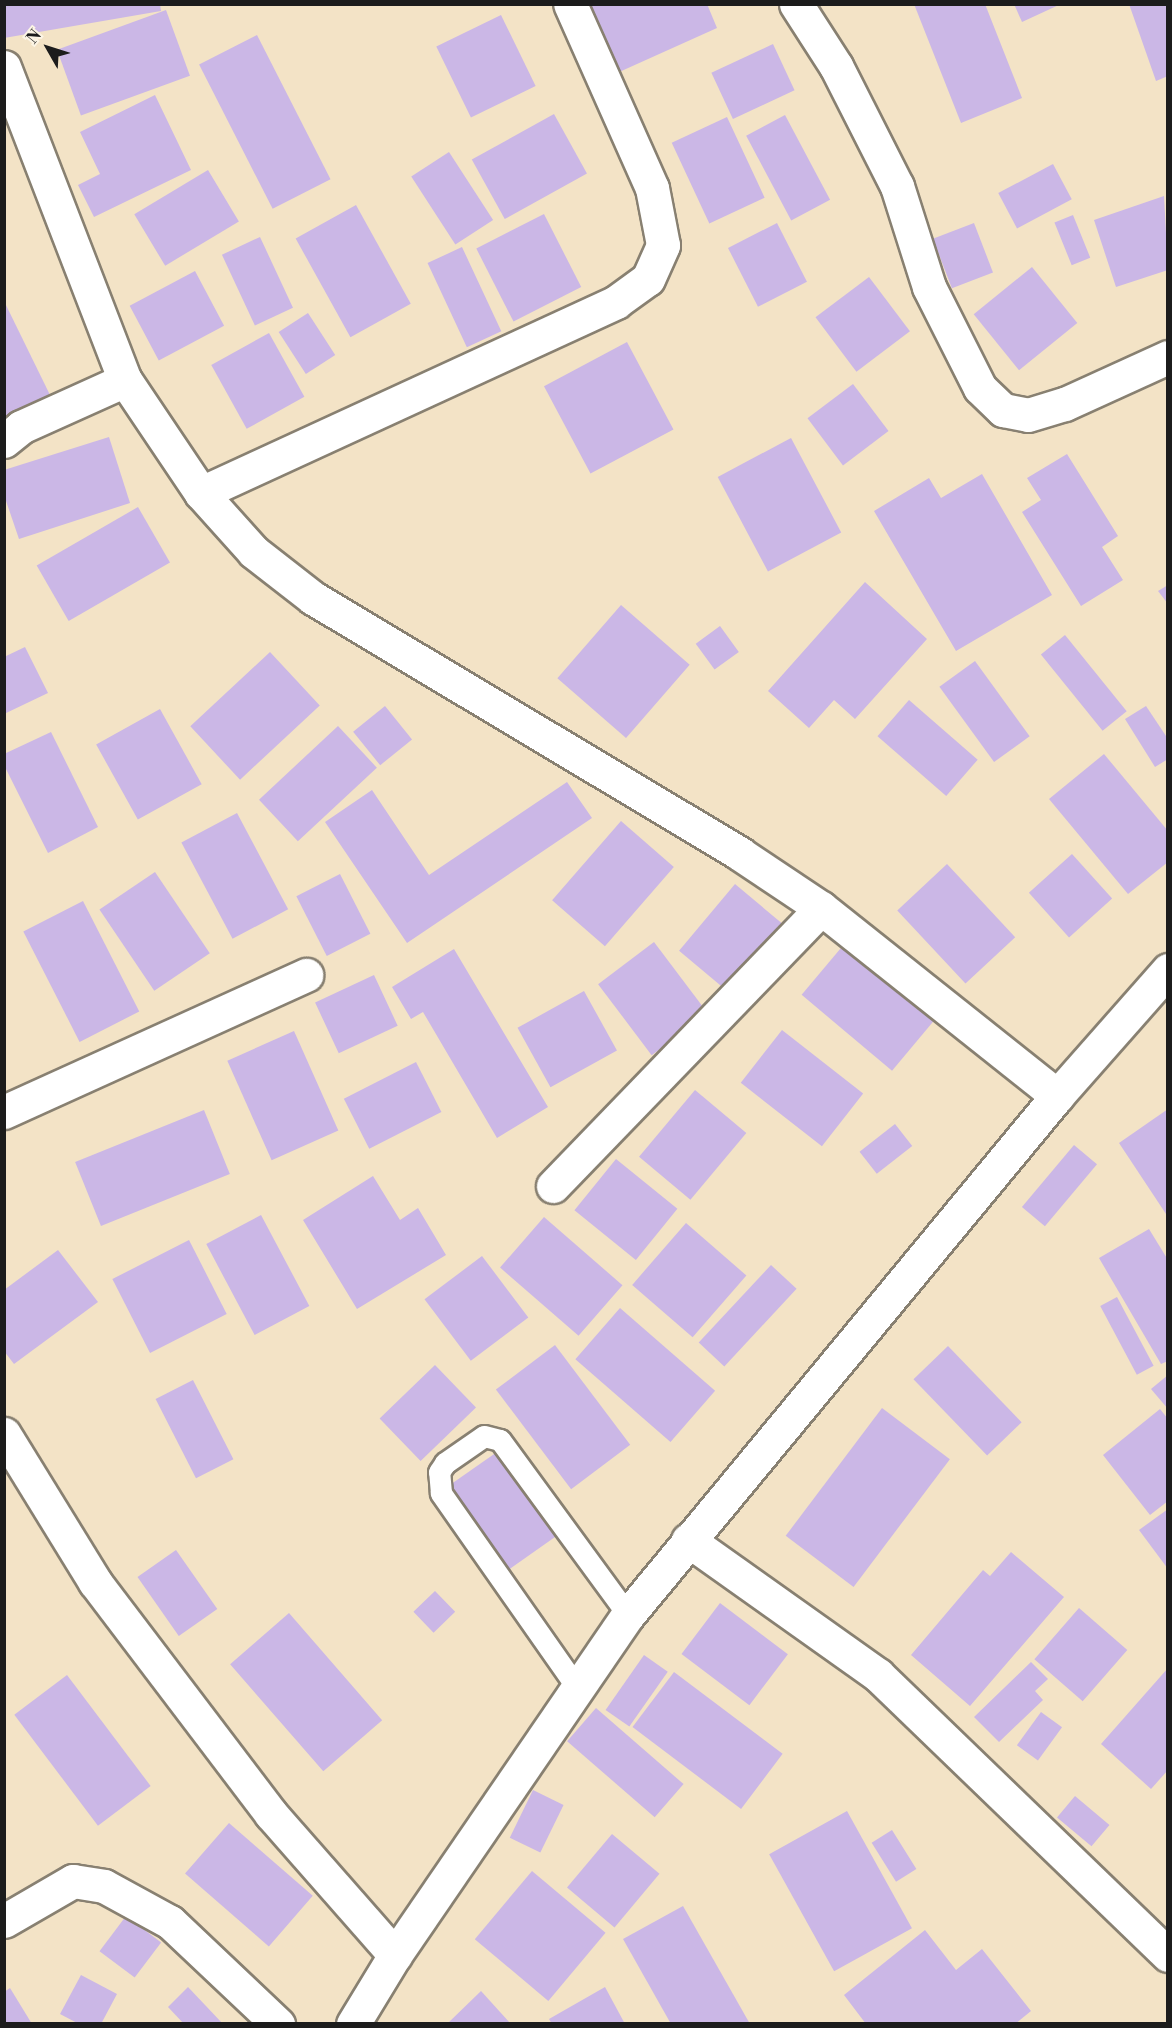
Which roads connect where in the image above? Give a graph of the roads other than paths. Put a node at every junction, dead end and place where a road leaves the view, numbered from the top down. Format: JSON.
{"nodes":[{"id":1,"x":570,"y":4,"type":"edge"},
{"id":2,"x":796,"y":4,"type":"edge"},
{"id":3,"x":4,"y":67,"type":"edge"},
{"id":4,"x":1167,"y":357,"type":"edge"},
{"id":5,"x":125,"y":380,"type":"junction"},
{"id":6,"x":4,"y":441,"type":"edge"},
{"id":7,"x":201,"y":493,"type":"junction"},
{"id":8,"x":821,"y":908,"type":"junction"},
{"id":9,"x":1167,"y":970,"type":"edge"},
{"id":10,"x":306,"y":975,"type":"dead end"},
{"id":11,"x":1057,"y":1096,"type":"junction"},
{"id":12,"x":4,"y":1112,"type":"edge"},
{"id":13,"x":553,"y":1186,"type":"dead end"},
{"id":14,"x":5,"y":1438,"type":"edge"},
{"id":15,"x":688,"y":1540,"type":"junction"},
{"id":16,"x":628,"y":1615,"type":"junction"},
{"id":17,"x":576,"y":1686,"type":"junction"},
{"id":18,"x":4,"y":1921,"type":"edge"},
{"id":19,"x":395,"y":1955,"type":"junction"},
{"id":20,"x":1167,"y":1955,"type":"edge"},
{"id":21,"x":278,"y":2024,"type":"edge"},
{"id":22,"x":353,"y":2024,"type":"edge"}],
"edges":[{"from":1,"to":7,"type":"street"},
{"from":2,"to":4,"type":"street"},
{"from":3,"to":5,"type":"street"},
{"from":5,"to":6,"type":"street"},
{"from":5,"to":7,"type":"street"},
{"from":7,"to":8,"type":"street"},
{"from":8,"to":11,"type":"street"},
{"from":8,"to":13,"type":"street"},
{"from":9,"to":11,"type":"street"},
{"from":10,"to":12,"type":"street"},
{"from":11,"to":15,"type":"street"},
{"from":14,"to":19,"type":"street"},
{"from":15,"to":16,"type":"street"},
{"from":15,"to":20,"type":"street"},
{"from":16,"to":17,"type":"street"},
{"from":16,"to":17,"type":"lane"},
{"from":17,"to":19,"type":"street"},
{"from":18,"to":21,"type":"street"},
{"from":19,"to":22,"type":"street"}]}
